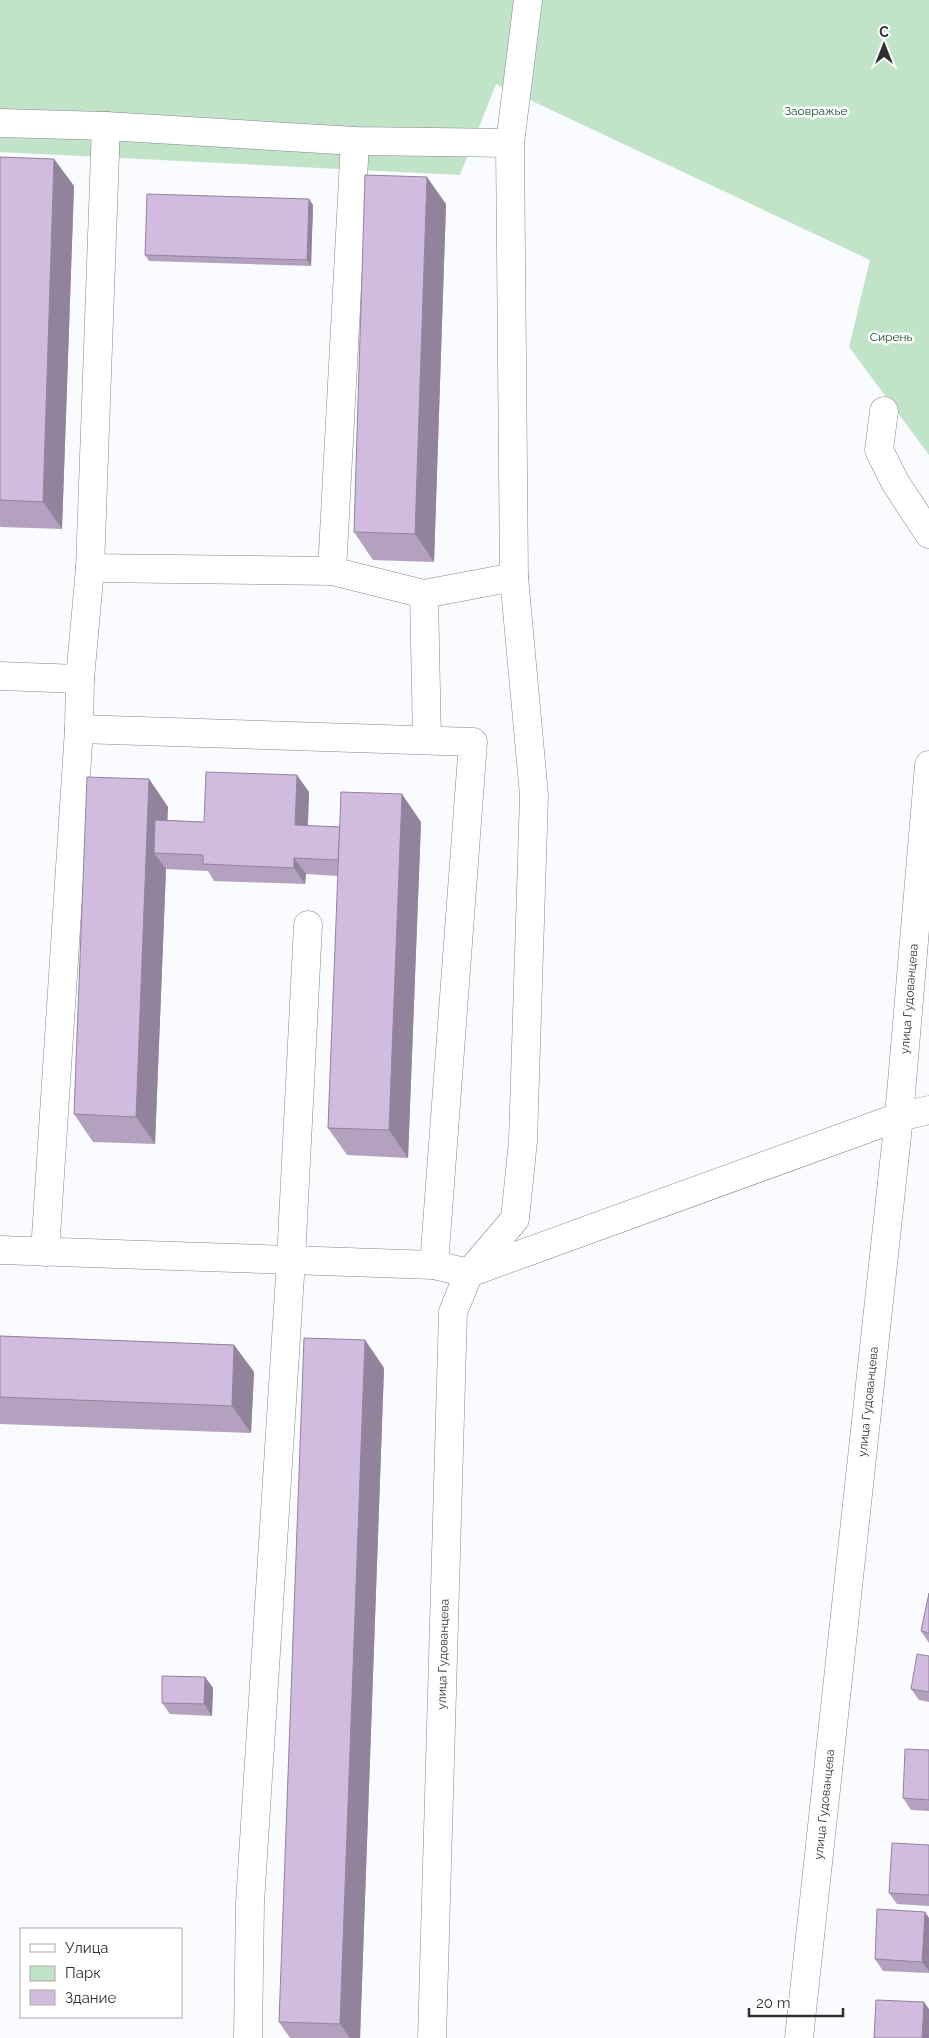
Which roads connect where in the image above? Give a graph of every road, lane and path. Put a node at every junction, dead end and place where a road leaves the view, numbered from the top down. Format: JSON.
{"nodes":[{"id":1,"x":528,"y":0,"type":"edge"},
{"id":2,"x":0,"y":123,"type":"edge"},
{"id":3,"x":106,"y":126,"type":"junction"},
{"id":4,"x":354,"y":141,"type":"junction"},
{"id":5,"x":510,"y":143,"type":"junction"},
{"id":6,"x":884,"y":411,"type":"dead end"},
{"id":7,"x":929,"y":534,"type":"edge"},
{"id":8,"x":90,"y":568,"type":"junction"},
{"id":9,"x":332,"y":571,"type":"junction"},
{"id":10,"x":514,"y":577,"type":"junction"},
{"id":11,"x":424,"y":594,"type":"junction"},
{"id":12,"x":0,"y":676,"type":"edge"},
{"id":13,"x":80,"y":679,"type":"junction"},
{"id":14,"x":79,"y":729,"type":"junction"},
{"id":15,"x":427,"y":740,"type":"junction"},
{"id":16,"x":929,"y":766,"type":"edge"},
{"id":17,"x":308,"y":925,"type":"dead end"},
{"id":18,"x":929,"y":1110,"type":"edge"},
{"id":19,"x":899,"y":1117,"type":"junction"},
{"id":20,"x":0,"y":1250,"type":"edge"},
{"id":21,"x":45,"y":1252,"type":"junction"},
{"id":22,"x":292,"y":1260,"type":"junction"},
{"id":23,"x":434,"y":1265,"type":"junction"},
{"id":24,"x":469,"y":1273,"type":"junction"},
{"id":25,"x":248,"y":2038,"type":"edge"},
{"id":26,"x":432,"y":2038,"type":"edge"},
{"id":27,"x":799,"y":2038,"type":"edge"}],
"edges":[{"from":1,"to":5,"type":"street","name":"улица Гудованцева"},
{"from":2,"to":3,"type":"street"},
{"from":3,"to":4,"type":"street"},
{"from":3,"to":8,"type":"street"},
{"from":4,"to":5,"type":"street"},
{"from":4,"to":9,"type":"street"},
{"from":5,"to":10,"type":"street","name":"улица Гудованцева"},
{"from":6,"to":7,"type":"street"},
{"from":8,"to":9,"type":"street"},
{"from":8,"to":13,"type":"street"},
{"from":9,"to":11,"type":"street"},
{"from":10,"to":11,"type":"street"},
{"from":10,"to":24,"type":"street","name":"улица Гудованцева"},
{"from":11,"to":15,"type":"street"},
{"from":12,"to":13,"type":"street"},
{"from":13,"to":14,"type":"street"},
{"from":14,"to":15,"type":"street"},
{"from":14,"to":21,"type":"street"},
{"from":15,"to":23,"type":"street"},
{"from":16,"to":19,"type":"street","name":"улица Гудованцева"},
{"from":17,"to":22,"type":"street"},
{"from":18,"to":19,"type":"street"},
{"from":19,"to":24,"type":"street"},
{"from":19,"to":27,"type":"street","name":"улица Гудованцева"},
{"from":20,"to":21,"type":"street"},
{"from":21,"to":22,"type":"street"},
{"from":22,"to":23,"type":"street"},
{"from":22,"to":25,"type":"street"},
{"from":23,"to":24,"type":"street"},
{"from":24,"to":26,"type":"street","name":"улица Гудованцева"}]}
